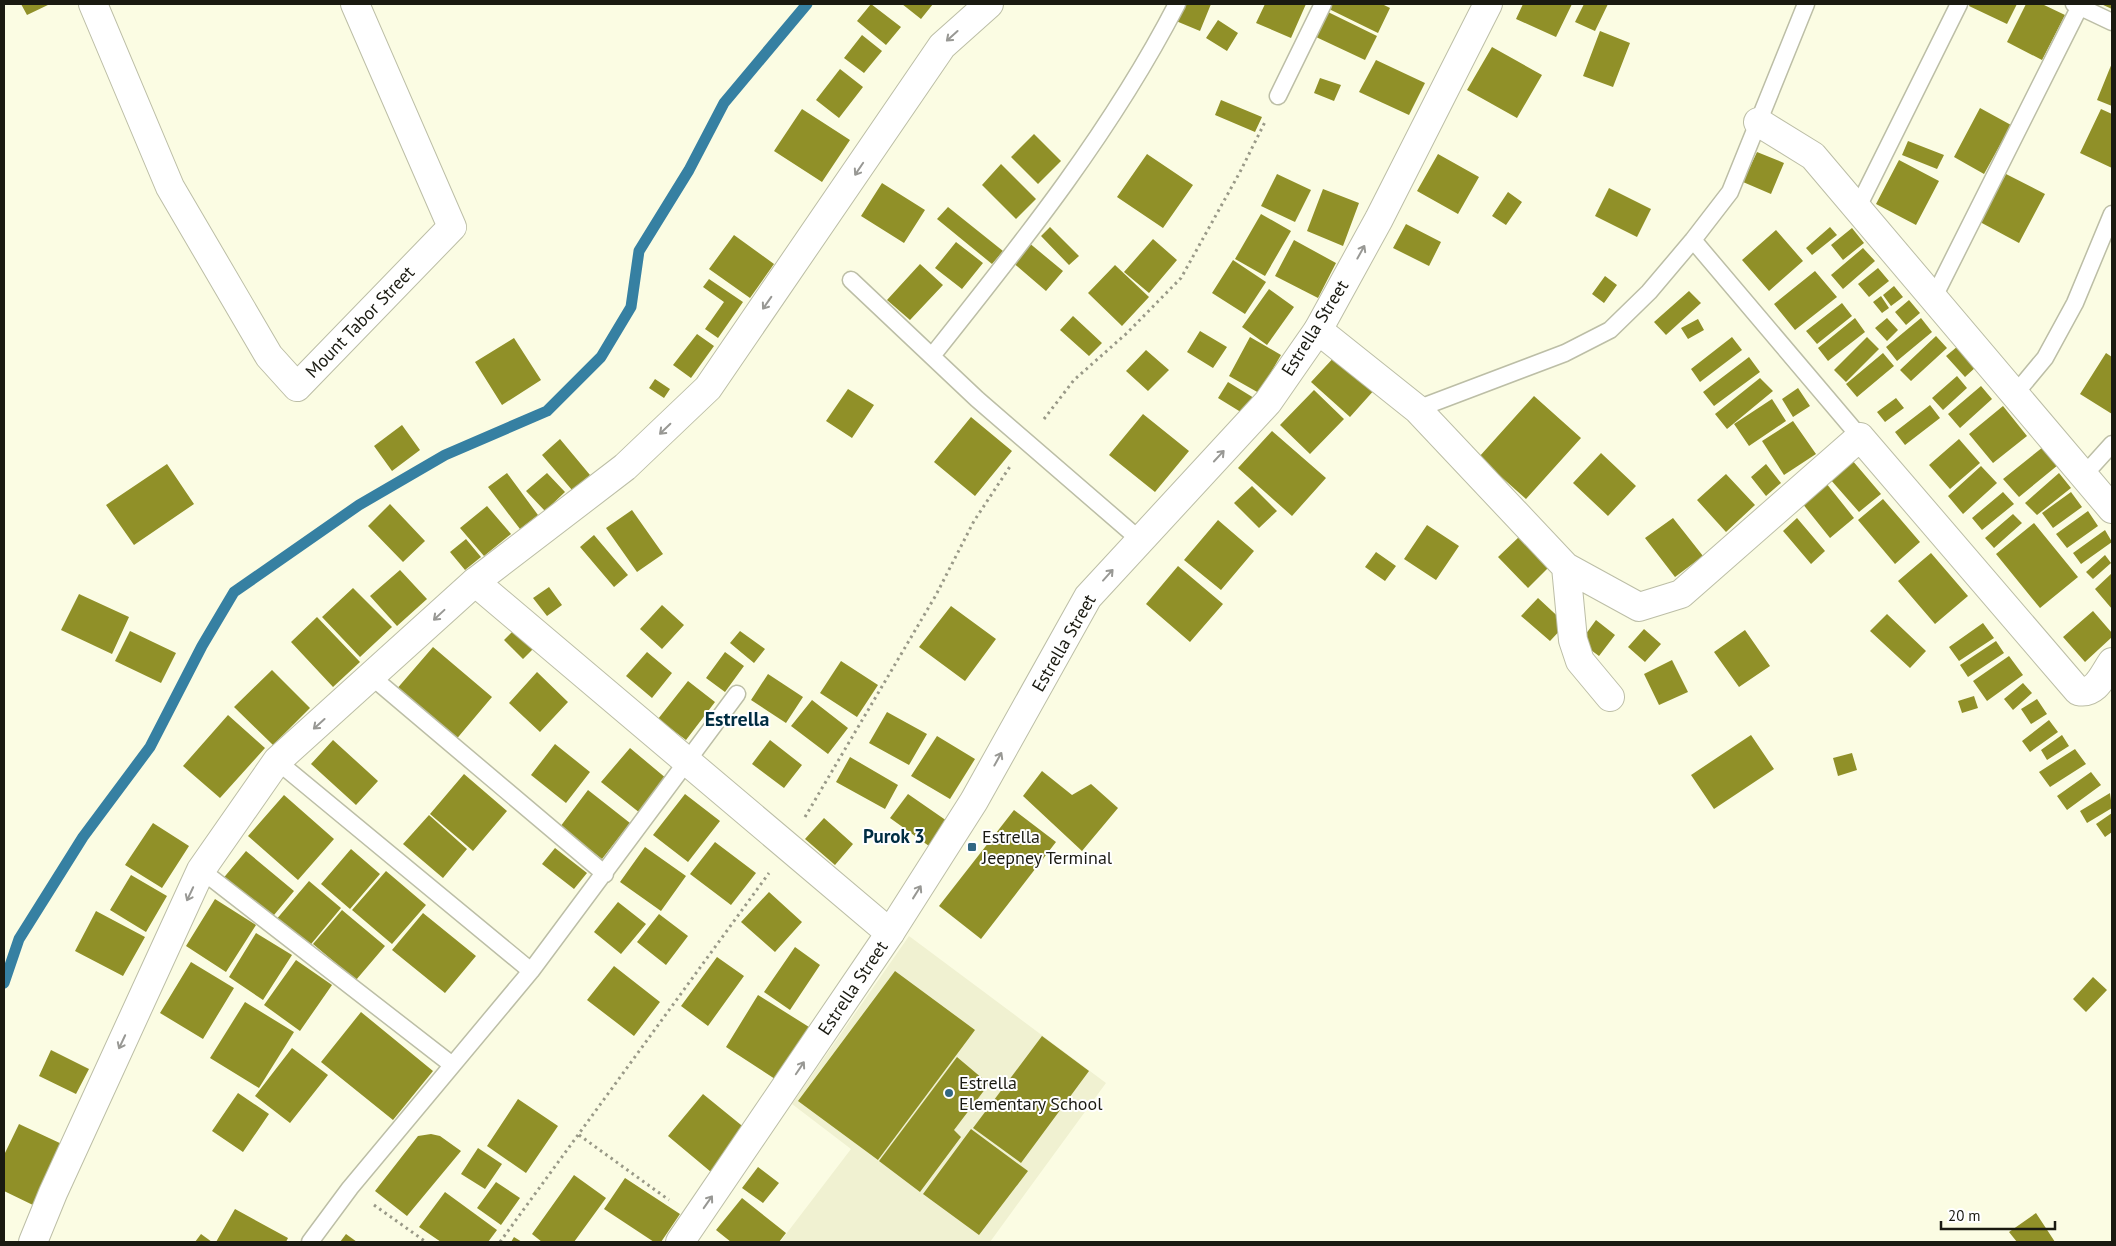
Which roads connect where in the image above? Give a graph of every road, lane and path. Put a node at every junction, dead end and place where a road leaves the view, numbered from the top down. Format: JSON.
{"nodes":[{"id":1,"x":94,"y":4,"type":"edge"},
{"id":2,"x":355,"y":4,"type":"edge"},
{"id":3,"x":989,"y":4,"type":"edge"},
{"id":4,"x":1177,"y":4,"type":"edge"},
{"id":5,"x":1323,"y":4,"type":"edge"},
{"id":6,"x":1488,"y":4,"type":"edge"},
{"id":7,"x":1806,"y":4,"type":"edge"},
{"id":8,"x":1959,"y":4,"type":"edge"},
{"id":9,"x":2077,"y":5,"type":"edge"},
{"id":10,"x":2112,"y":22,"type":"edge"},
{"id":11,"x":1278,"y":96,"type":"joint"},
{"id":12,"x":1758,"y":122,"type":"junction"},
{"id":13,"x":1858,"y":207,"type":"junction"},
{"id":14,"x":2112,"y":214,"type":"edge"},
{"id":15,"x":1694,"y":240,"type":"junction"},
{"id":16,"x":851,"y":280,"type":"dead end"},
{"id":17,"x":1933,"y":299,"type":"junction"},
{"id":18,"x":1318,"y":330,"type":"junction"},
{"id":19,"x":932,"y":356,"type":"junction"},
{"id":20,"x":2015,"y":394,"type":"junction"},
{"id":21,"x":1417,"y":409,"type":"junction"},
{"id":22,"x":1860,"y":437,"type":"junction"},
{"id":23,"x":1026,"y":442,"type":"junction"},
{"id":24,"x":2112,"y":444,"type":"edge"},
{"id":25,"x":2084,"y":475,"type":"junction"},
{"id":26,"x":2112,"y":509,"type":"edge"},
{"id":27,"x":1140,"y":540,"type":"junction"},
{"id":28,"x":1566,"y":567,"type":"junction"},
{"id":29,"x":475,"y":582,"type":"junction"},
{"id":30,"x":2112,"y":662,"type":"edge"},
{"id":31,"x":372,"y":677,"type":"junction"},
{"id":32,"x":737,"y":694,"type":"dead end"},
{"id":33,"x":1610,"y":697,"type":"dead end"},
{"id":34,"x":277,"y":761,"type":"junction"},
{"id":35,"x":687,"y":762,"type":"junction"},
{"id":36,"x":788,"y":847,"type":"junction"},
{"id":37,"x":201,"y":870,"type":"junction"},
{"id":38,"x":605,"y":874,"type":"junction"},
{"id":39,"x":890,"y":933,"type":"junction"},
{"id":40,"x":531,"y":971,"type":"junction"},
{"id":41,"x":451,"y":1064,"type":"junction"},
{"id":42,"x":579,"y":1135,"type":"junction"},
{"id":43,"x":350,"y":1188,"type":"junction"},
{"id":44,"x":696,"y":1220,"type":"junction"},
{"id":45,"x":33,"y":1242,"type":"edge"},
{"id":46,"x":310,"y":1242,"type":"edge"},
{"id":47,"x":426,"y":1242,"type":"edge"},
{"id":48,"x":500,"y":1242,"type":"edge"},
{"id":49,"x":680,"y":1242,"type":"edge"}],
"edges":[{"from":1,"to":2,"type":"street","name":"Mount Tabor Street"},
{"from":3,"to":29,"type":"street","one_way":true},
{"from":4,"to":19,"type":"lane"},
{"from":5,"to":11,"type":"lane"},
{"from":18,"to":6,"type":"street","name":"Estrella Street","one_way":true},
{"from":7,"to":12,"type":"lane"},
{"from":8,"to":13,"type":"lane"},
{"from":9,"to":10,"type":"lane"},
{"from":9,"to":17,"type":"lane"},
{"from":11,"to":23,"type":"path"},
{"from":12,"to":13,"type":"street"},
{"from":12,"to":15,"type":"lane"},
{"from":13,"to":17,"type":"street"},
{"from":14,"to":20,"type":"lane"},
{"from":15,"to":21,"type":"lane"},
{"from":15,"to":22,"type":"lane"},
{"from":16,"to":19,"type":"lane"},
{"from":17,"to":20,"type":"street"},
{"from":18,"to":21,"type":"street"},
{"from":27,"to":18,"type":"street","name":"Estrella Street","one_way":true},
{"from":19,"to":23,"type":"lane"},
{"from":20,"to":25,"type":"street"},
{"from":21,"to":28,"type":"street"},
{"from":22,"to":28,"type":"street"},
{"from":22,"to":30,"type":"street"},
{"from":23,"to":27,"type":"lane"},
{"from":23,"to":36,"type":"path"},
{"from":24,"to":25,"type":"lane"},
{"from":25,"to":26,"type":"street"},
{"from":39,"to":27,"type":"street","name":"Estrella Street","one_way":true},
{"from":28,"to":33,"type":"street"},
{"from":29,"to":31,"type":"street","one_way":true},
{"from":29,"to":35,"type":"street"},
{"from":31,"to":34,"type":"street","one_way":true},
{"from":31,"to":38,"type":"lane"},
{"from":32,"to":35,"type":"lane"},
{"from":34,"to":37,"type":"street"},
{"from":34,"to":40,"type":"lane"},
{"from":35,"to":36,"type":"street"},
{"from":35,"to":38,"type":"lane"},
{"from":36,"to":39,"type":"street"},
{"from":36,"to":42,"type":"path"},
{"from":37,"to":41,"type":"lane"},
{"from":37,"to":45,"type":"street","one_way":true},
{"from":38,"to":40,"type":"lane"},
{"from":44,"to":39,"type":"street","name":"Estrella Street","one_way":true},
{"from":40,"to":41,"type":"lane"},
{"from":41,"to":43,"type":"lane"},
{"from":42,"to":44,"type":"path"},
{"from":42,"to":48,"type":"path"},
{"from":43,"to":46,"type":"lane"},
{"from":43,"to":47,"type":"path"},
{"from":44,"to":49,"type":"street","name":"Estrella Street"}]}
